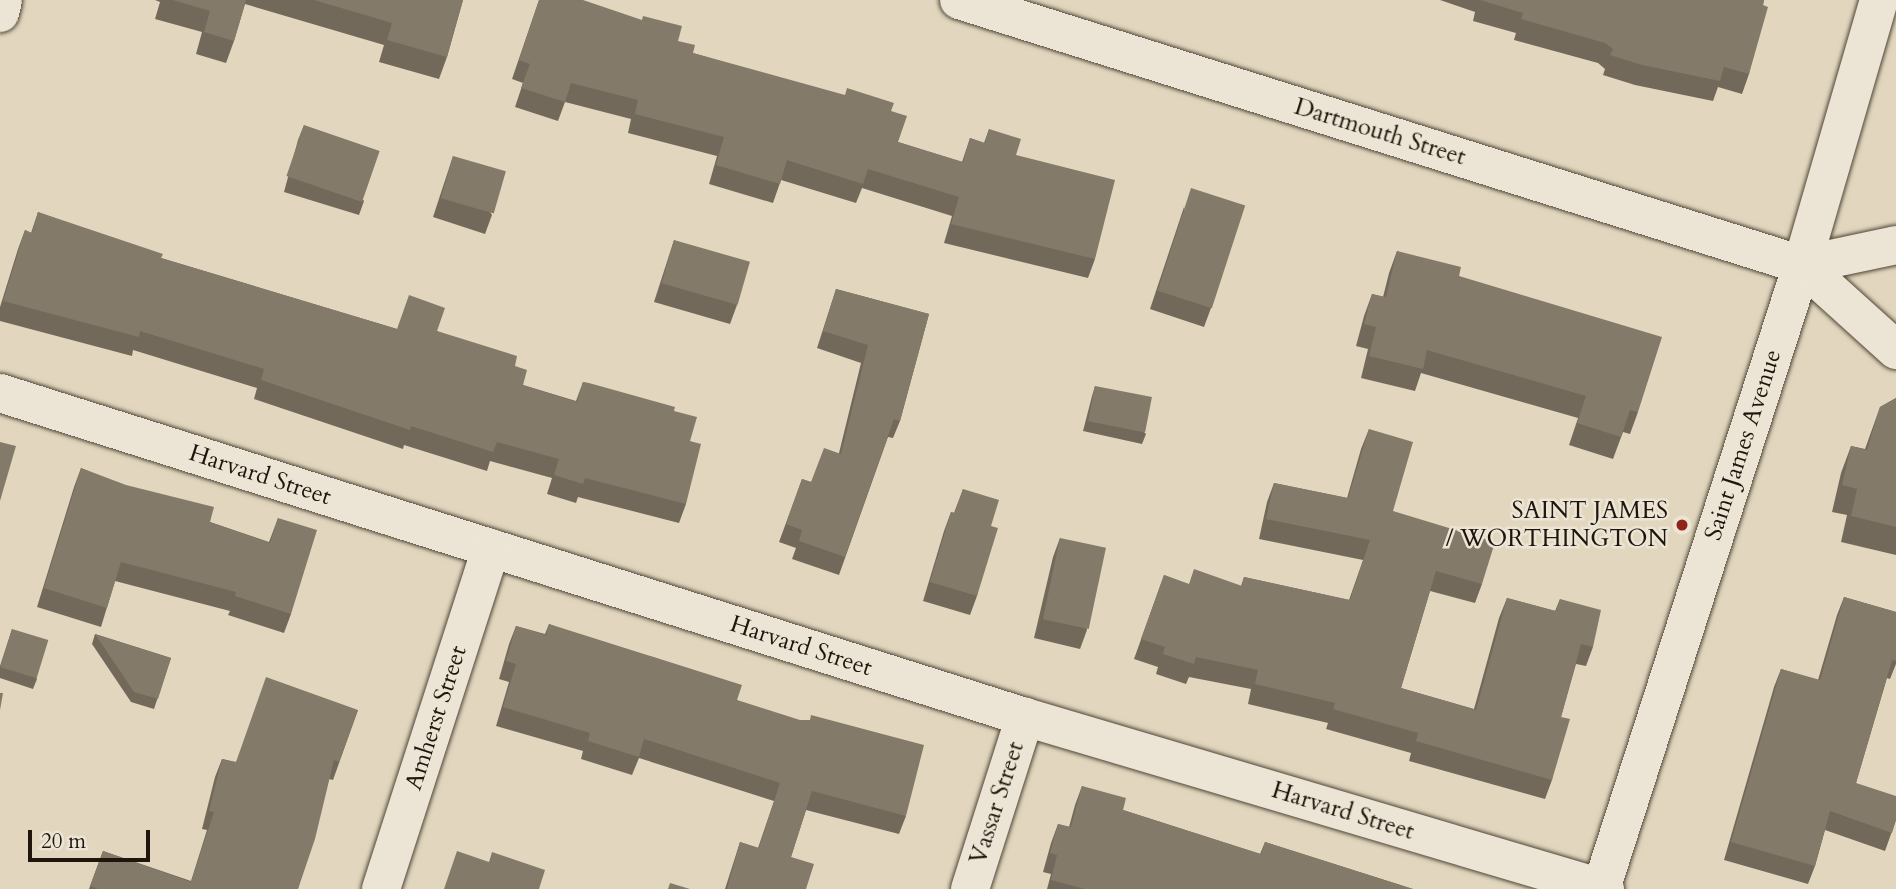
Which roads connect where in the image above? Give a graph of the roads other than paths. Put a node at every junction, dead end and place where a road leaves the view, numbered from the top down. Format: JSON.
{"nodes":[{"id":1,"x":3,"y":0,"type":"edge"},
{"id":2,"x":959,"y":0,"type":"edge"},
{"id":3,"x":1880,"y":0,"type":"edge"},
{"id":4,"x":0,"y":13,"type":"edge"},
{"id":5,"x":1896,"y":245,"type":"edge"},
{"id":6,"x":1802,"y":265,"type":"junction"},
{"id":7,"x":1896,"y":350,"type":"edge"},
{"id":8,"x":0,"y":393,"type":"edge"},
{"id":9,"x":491,"y":548,"type":"junction"},
{"id":10,"x":1025,"y":717,"type":"junction"},
{"id":11,"x":381,"y":889,"type":"edge"},
{"id":12,"x":970,"y":889,"type":"edge"},
{"id":13,"x":1603,"y":889,"type":"edge"}],
"edges":[{"from":1,"to":4,"type":"street"},
{"from":2,"to":6,"type":"street","name":"Dartmouth Street"},
{"from":3,"to":6,"type":"street","name":"Saint James Avenue"},
{"from":5,"to":6,"type":"street"},
{"from":6,"to":7,"type":"street"},
{"from":6,"to":13,"type":"street","name":"Saint James Avenue"},
{"from":8,"to":9,"type":"street","name":"Harvard Street"},
{"from":9,"to":10,"type":"street","name":"Harvard Street"},
{"from":9,"to":11,"type":"street","name":"Amherst Street"},
{"from":10,"to":12,"type":"street","name":"Vassar Street"},
{"from":10,"to":13,"type":"street","name":"Harvard Street"}]}
